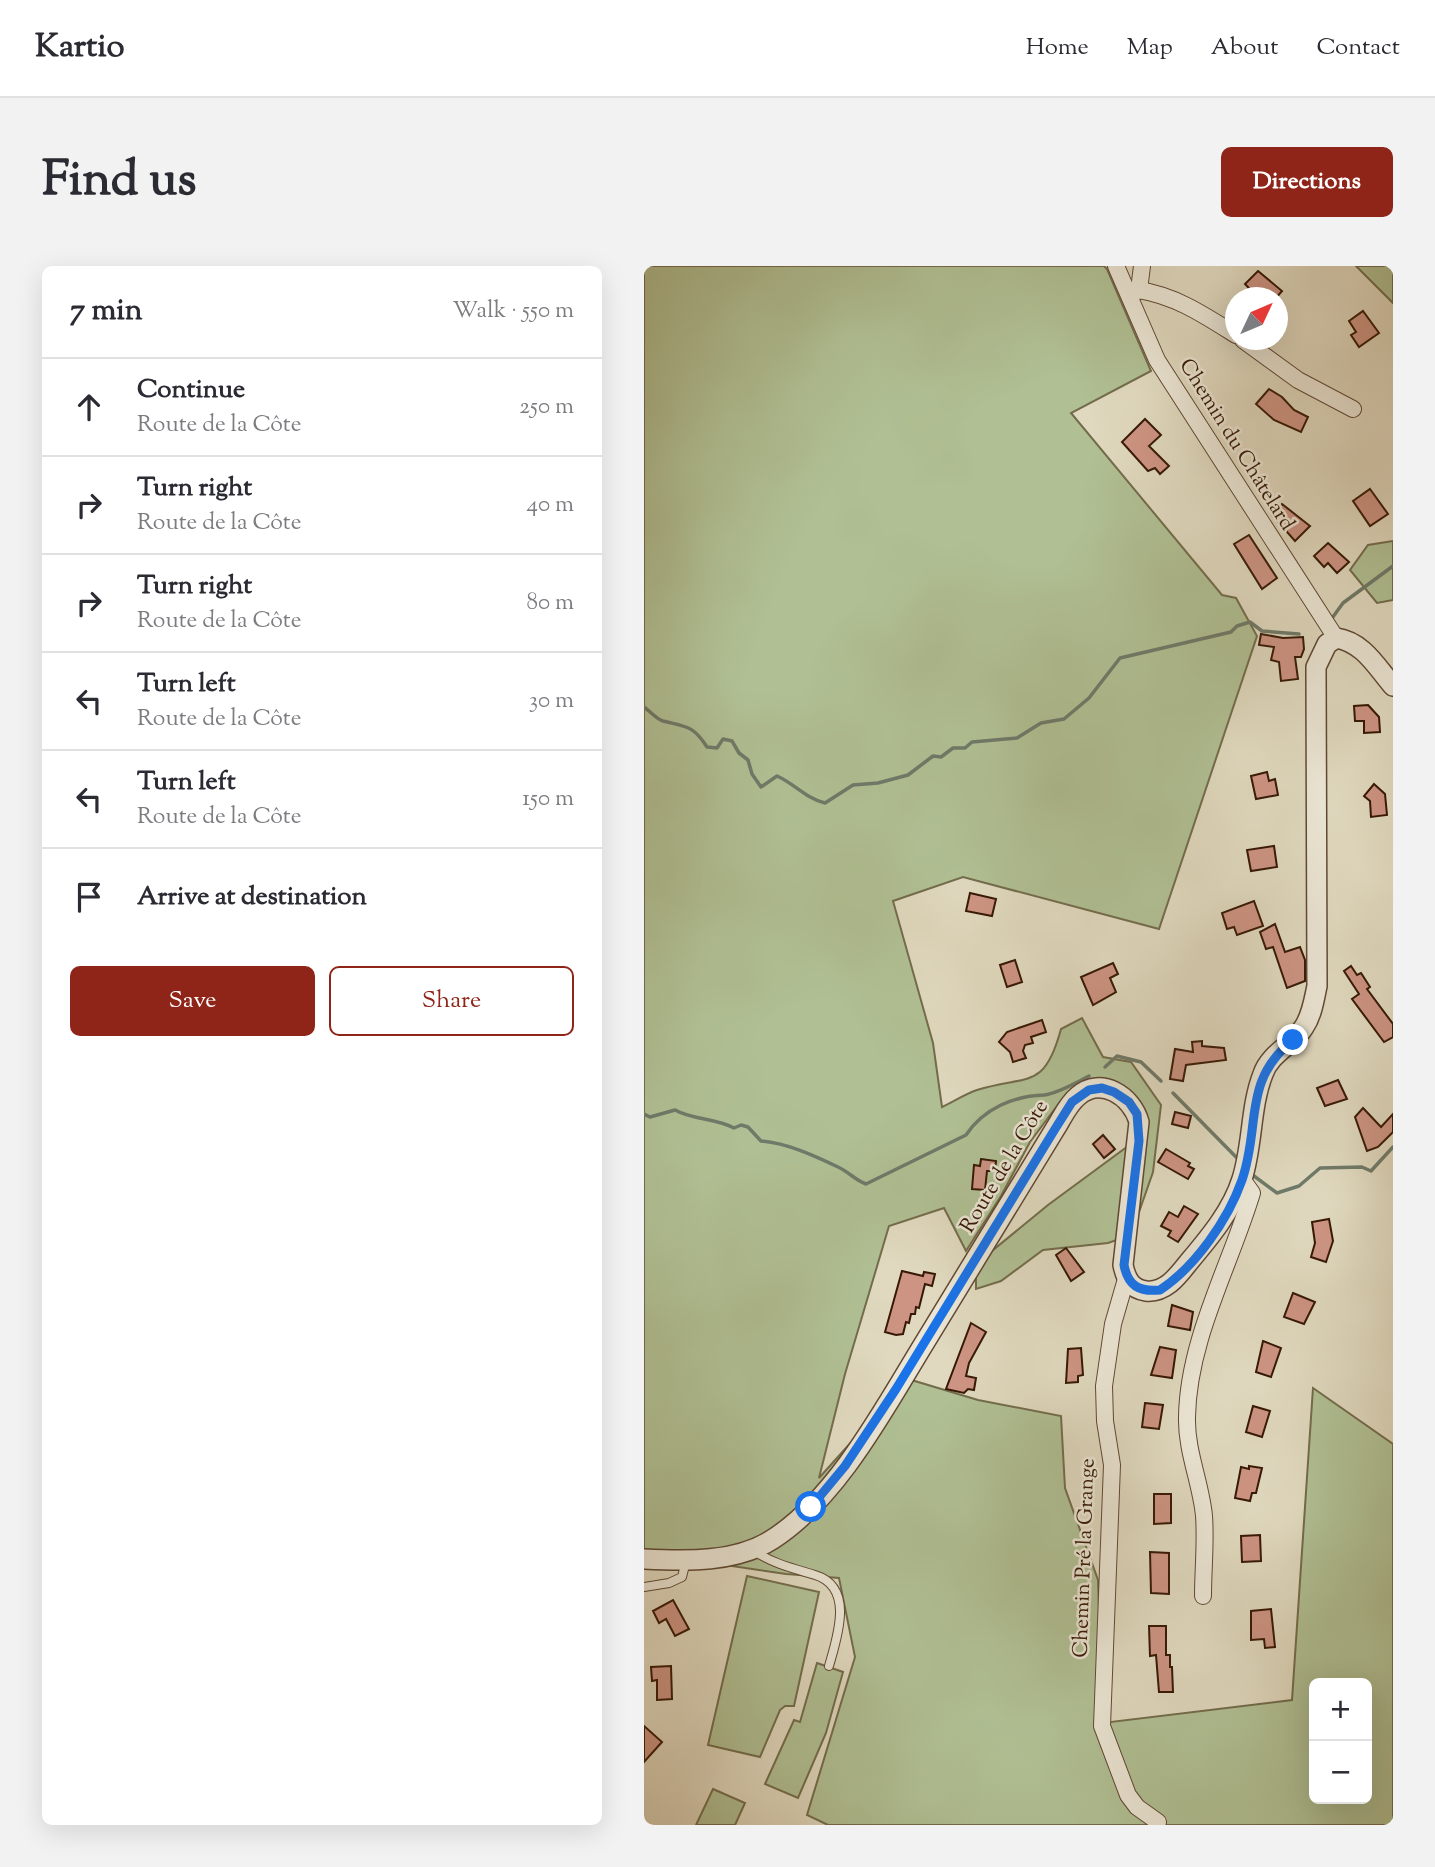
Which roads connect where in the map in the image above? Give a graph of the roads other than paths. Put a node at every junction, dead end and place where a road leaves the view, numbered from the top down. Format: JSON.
{"nodes":[{"id":1,"x":1116,"y":266,"type":"edge"},
{"id":2,"x":1142,"y":266,"type":"edge"},
{"id":3,"x":1135,"y":292,"type":"junction"},
{"id":4,"x":1225,"y":328,"type":"edge"},
{"id":5,"x":1257,"y":350,"type":"edge"},
{"id":6,"x":1353,"y":409,"type":"dead end"},
{"id":7,"x":1336,"y":638,"type":"junction"},
{"id":8,"x":1393,"y":686,"type":"edge"},
{"id":9,"x":1242,"y":1179,"type":"junction"},
{"id":10,"x":1126,"y":1279,"type":"junction"},
{"id":11,"x":752,"y":1549,"type":"junction"},
{"id":12,"x":644,"y":1559,"type":"edge"},
{"id":13,"x":687,"y":1560,"type":"junction"},
{"id":14,"x":644,"y":1587,"type":"edge"},
{"id":15,"x":1203,"y":1596,"type":"dead end"},
{"id":16,"x":829,"y":1666,"type":"dead end"},
{"id":17,"x":1158,"y":1822,"type":"dead end"}],
"edges":[{"from":1,"to":3,"type":"street","name":"Chemin du Châtelard"},
{"from":2,"to":3,"type":"street"},
{"from":3,"to":4,"type":"street"},
{"from":3,"to":7,"type":"street","name":"Chemin du Châtelard"},
{"from":5,"to":6,"type":"street"},
{"from":7,"to":8,"type":"street"},
{"from":7,"to":9,"type":"street"},
{"from":9,"to":10,"type":"street"},
{"from":9,"to":15,"type":"street"},
{"from":10,"to":11,"type":"street","name":"Route de la Côte"},
{"from":10,"to":17,"type":"street","name":"Chemin Pré la Grange"},
{"from":11,"to":13,"type":"street","name":"Route de la Côte"},
{"from":11,"to":16,"type":"lane"},
{"from":12,"to":13,"type":"street","name":"Route de la Côte"},
{"from":13,"to":14,"type":"lane"}]}
